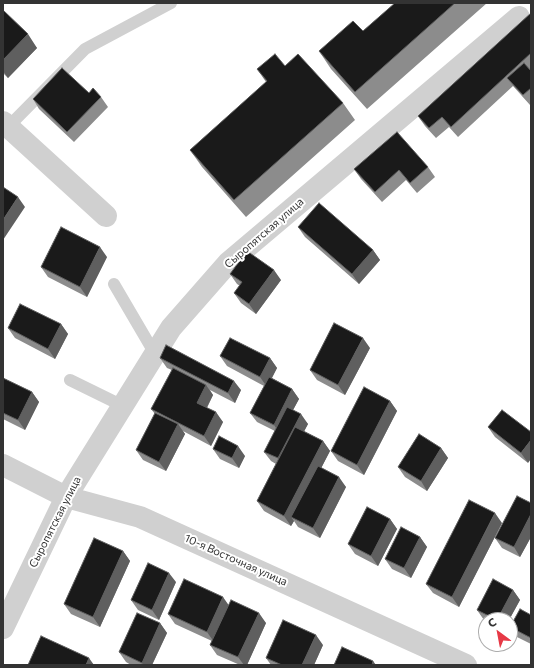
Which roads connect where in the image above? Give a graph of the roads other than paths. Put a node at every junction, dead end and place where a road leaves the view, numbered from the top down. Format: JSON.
{"nodes":[{"id":1,"x":171,"y":3,"type":"edge"},
{"id":2,"x":520,"y":17,"type":"dead end"},
{"id":3,"x":5,"y":124,"type":"edge"},
{"id":4,"x":106,"y":216,"type":"dead end"},
{"id":5,"x":114,"y":284,"type":"dead end"},
{"id":6,"x":155,"y":354,"type":"junction"},
{"id":7,"x":70,"y":380,"type":"dead end"},
{"id":8,"x":122,"y":406,"type":"junction"},
{"id":9,"x":3,"y":465,"type":"edge"},
{"id":10,"x":66,"y":497,"type":"junction"},
{"id":11,"x":3,"y":628,"type":"edge"},
{"id":12,"x":466,"y":665,"type":"edge"}],
"edges":[{"from":1,"to":3,"type":"lane"},
{"from":2,"to":6,"type":"street","name":"Сыропятская улица"},
{"from":3,"to":4,"type":"street"},
{"from":5,"to":6,"type":"lane"},
{"from":6,"to":8,"type":"street","name":"Сыропятская улица"},
{"from":7,"to":8,"type":"lane"},
{"from":8,"to":10,"type":"street","name":"Сыропятская улица"},
{"from":9,"to":10,"type":"street","name":"10-я Восточная улица"},
{"from":10,"to":11,"type":"street","name":"Сыропятская улица"},
{"from":10,"to":12,"type":"street","name":"10-я Восточная улица"}]}
